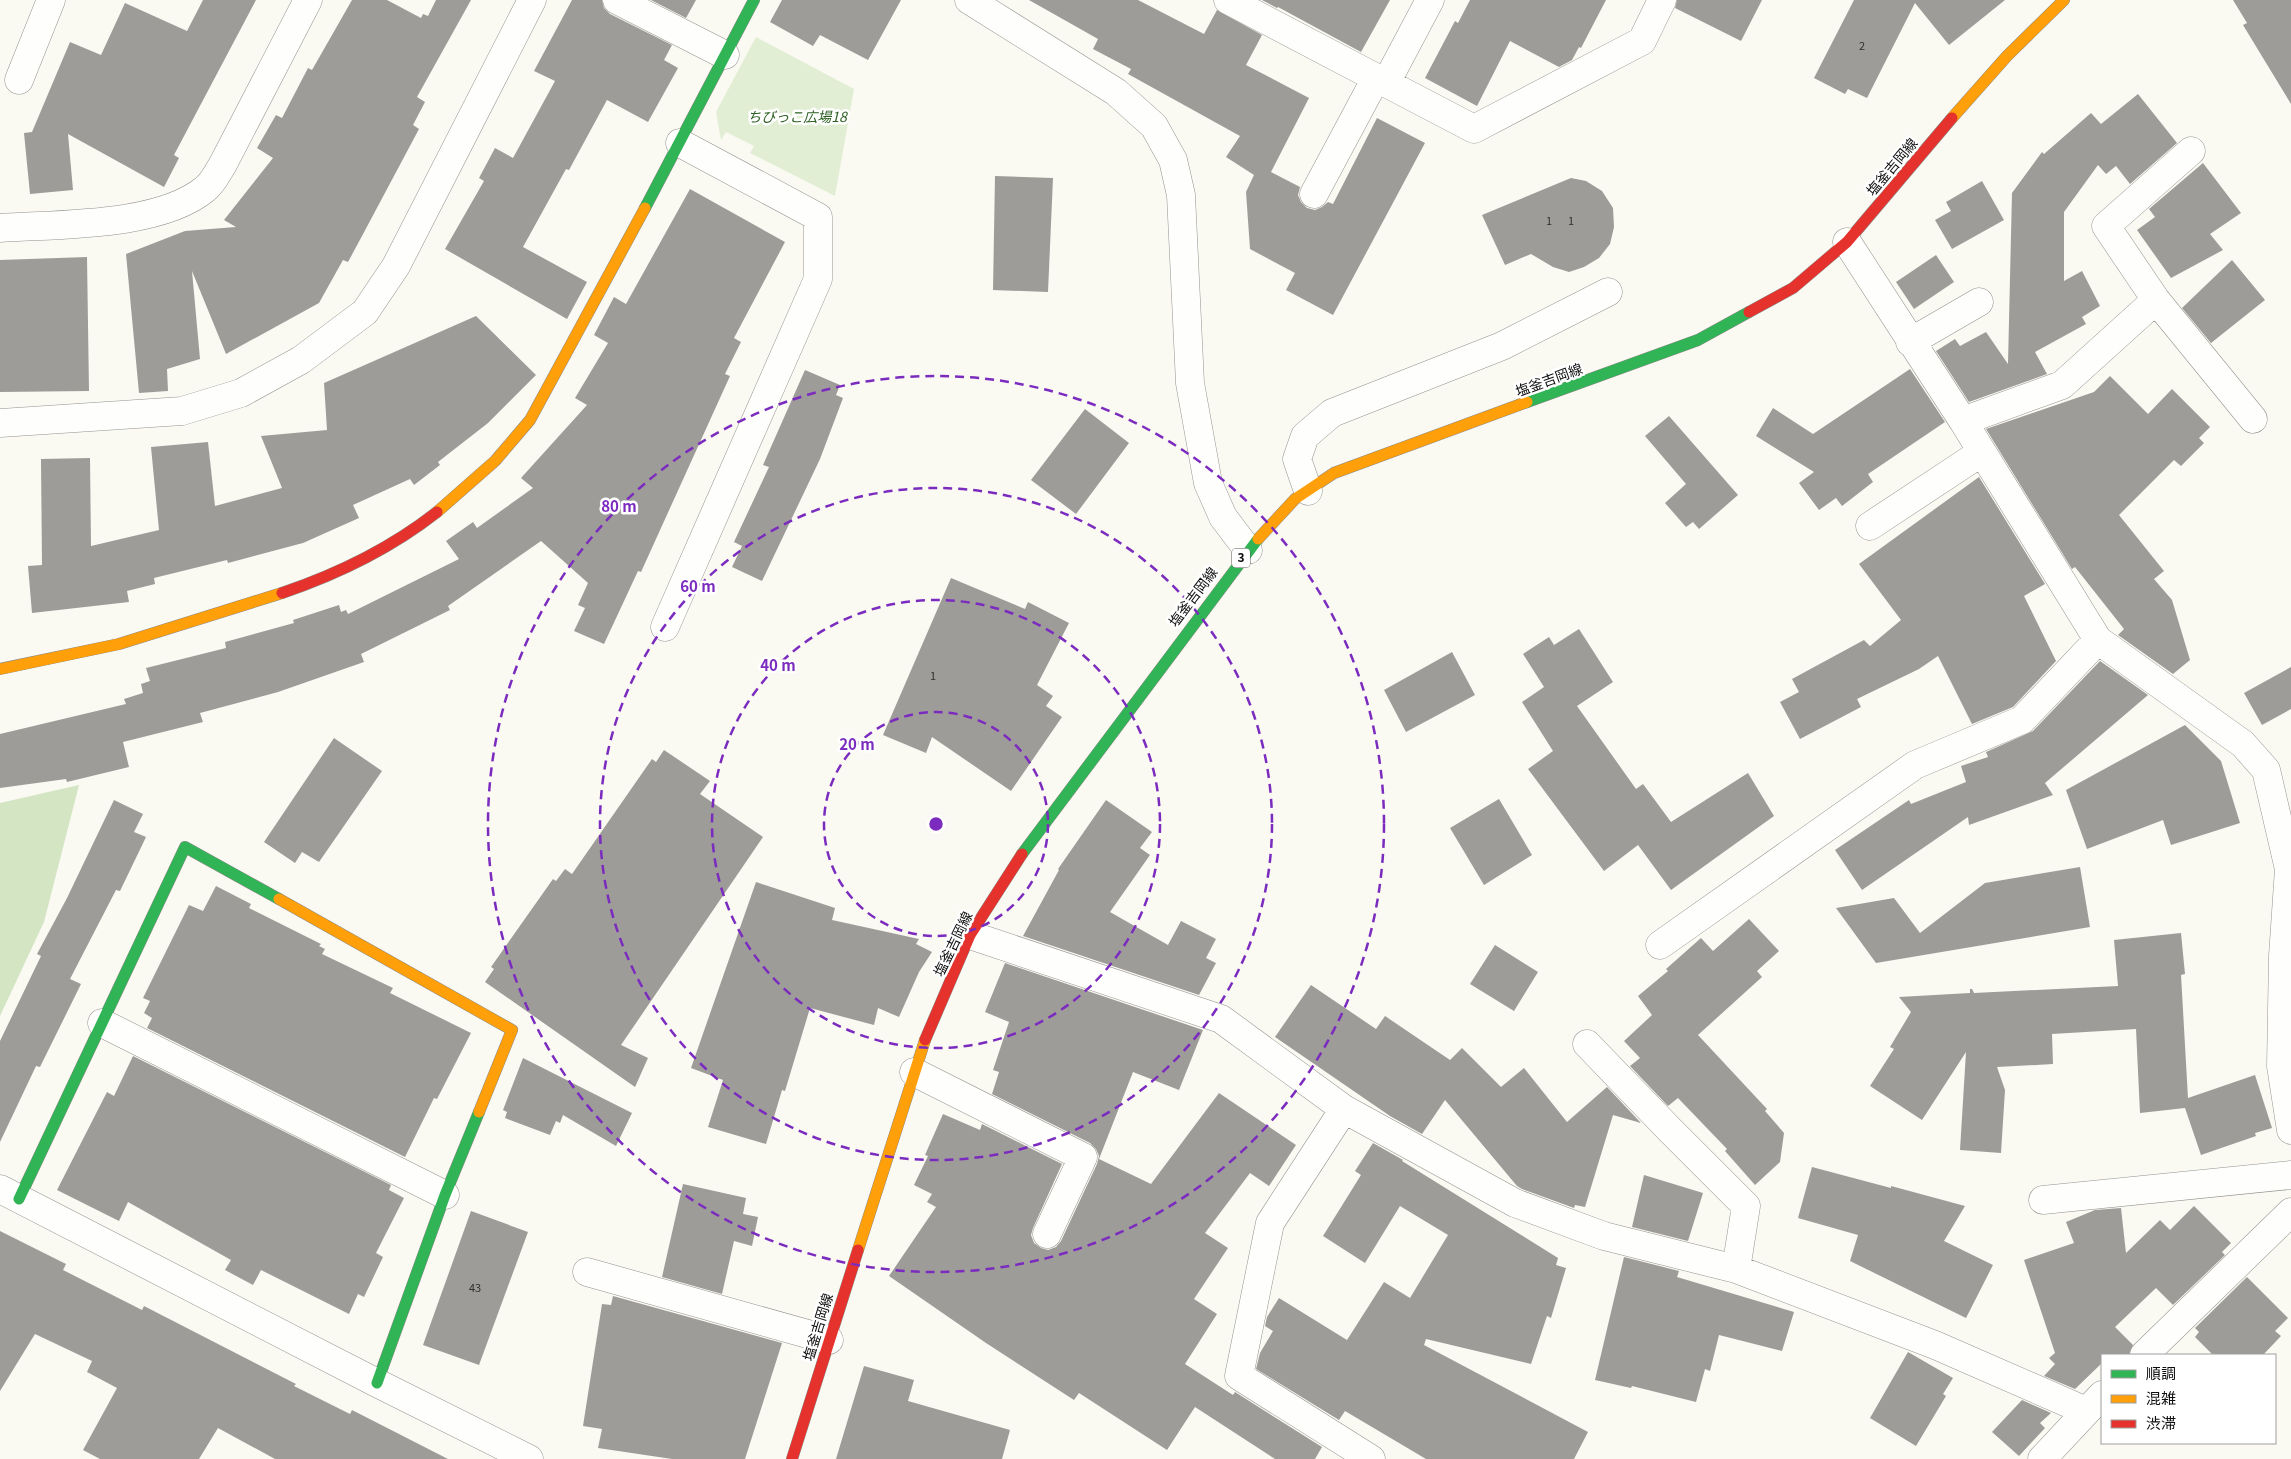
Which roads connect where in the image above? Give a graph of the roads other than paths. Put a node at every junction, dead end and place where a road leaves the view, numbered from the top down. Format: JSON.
{"nodes":[{"id":1,"x":51,"y":0,"type":"edge"},
{"id":2,"x":308,"y":0,"type":"edge"},
{"id":3,"x":532,"y":0,"type":"edge"},
{"id":4,"x":617,"y":0,"type":"edge"},
{"id":5,"x":754,"y":0,"type":"edge"},
{"id":6,"x":969,"y":0,"type":"edge"},
{"id":7,"x":1228,"y":0,"type":"edge"},
{"id":8,"x":1430,"y":0,"type":"edge"},
{"id":9,"x":1662,"y":0,"type":"edge"},
{"id":10,"x":2064,"y":0,"type":"edge"},
{"id":11,"x":725,"y":55,"type":"junction"},
{"id":12,"x":19,"y":80,"type":"dead end"},
{"id":13,"x":1381,"y":81,"type":"junction"},
{"id":14,"x":680,"y":143,"type":"junction"},
{"id":15,"x":2191,"y":151,"type":"dead end"},
{"id":16,"x":1314,"y":194,"type":"dead end"},
{"id":17,"x":0,"y":228,"type":"edge"},
{"id":18,"x":1846,"y":242,"type":"junction"},
{"id":19,"x":1608,"y":292,"type":"dead end"},
{"id":20,"x":2156,"y":300,"type":"junction"},
{"id":21,"x":1979,"y":302,"type":"dead end"},
{"id":22,"x":1910,"y":342,"type":"junction"},
{"id":23,"x":2253,"y":419,"type":"dead end"},
{"id":24,"x":1962,"y":421,"type":"junction"},
{"id":25,"x":0,"y":423,"type":"edge"},
{"id":26,"x":1982,"y":452,"type":"junction"},
{"id":27,"x":1308,"y":491,"type":"junction"},
{"id":28,"x":1870,"y":526,"type":"dead end"},
{"id":29,"x":1248,"y":550,"type":"junction"},
{"id":30,"x":665,"y":628,"type":"dead end"},
{"id":31,"x":2098,"y":640,"type":"junction"},
{"id":32,"x":0,"y":669,"type":"edge"},
{"id":33,"x":970,"y":935,"type":"junction"},
{"id":34,"x":1660,"y":945,"type":"dead end"},
{"id":35,"x":102,"y":1022,"type":"junction"},
{"id":36,"x":1587,"y":1044,"type":"dead end"},
{"id":37,"x":914,"y":1072,"type":"junction"},
{"id":38,"x":1344,"y":1110,"type":"junction"},
{"id":39,"x":2291,"y":1130,"type":"edge"},
{"id":40,"x":2291,"y":1174,"type":"edge"},
{"id":41,"x":9,"y":1194,"type":"edge"},
{"id":42,"x":444,"y":1195,"type":"junction"},
{"id":43,"x":2043,"y":1200,"type":"dead end"},
{"id":44,"x":2291,"y":1212,"type":"edge"},
{"id":45,"x":1047,"y":1234,"type":"dead end"},
{"id":46,"x":1736,"y":1269,"type":"junction"},
{"id":47,"x":587,"y":1272,"type":"dead end"},
{"id":48,"x":829,"y":1340,"type":"junction"},
{"id":49,"x":2145,"y":1354,"type":"edge"},
{"id":50,"x":377,"y":1383,"type":"junction"},
{"id":51,"x":2094,"y":1403,"type":"edge"},
{"id":52,"x":529,"y":1459,"type":"edge"},
{"id":53,"x":792,"y":1459,"type":"edge"},
{"id":54,"x":1371,"y":1459,"type":"edge"},
{"id":55,"x":2042,"y":1459,"type":"edge"}],
"edges":[{"from":1,"to":12,"type":"street"},
{"from":2,"to":17,"type":"street"},
{"from":3,"to":25,"type":"street"},
{"from":4,"to":11,"type":"street"},
{"from":5,"to":11,"type":"street"},
{"from":6,"to":29,"type":"street"},
{"from":7,"to":13,"type":"street"},
{"from":8,"to":13,"type":"street"},
{"from":9,"to":13,"type":"street"},
{"from":10,"to":18,"type":"street","name":"塩釜吉岡線","number":"3"},
{"from":11,"to":14,"type":"street"},
{"from":13,"to":16,"type":"street"},
{"from":14,"to":30,"type":"street"},
{"from":14,"to":32,"type":"street"},
{"from":15,"to":20,"type":"street"},
{"from":18,"to":22,"type":"street"},
{"from":18,"to":27,"type":"street","name":"塩釜吉岡線","number":"3"},
{"from":19,"to":27,"type":"street"},
{"from":20,"to":23,"type":"street"},
{"from":20,"to":24,"type":"street"},
{"from":21,"to":22,"type":"street"},
{"from":22,"to":24,"type":"street"},
{"from":24,"to":26,"type":"street"},
{"from":26,"to":28,"type":"street"},
{"from":26,"to":31,"type":"street"},
{"from":27,"to":29,"type":"street","name":"塩釜吉岡線","number":"3"},
{"from":29,"to":33,"type":"street","name":"塩釜吉岡線","number":"3"},
{"from":31,"to":34,"type":"street"},
{"from":31,"to":39,"type":"street"},
{"from":33,"to":37,"type":"street","name":"塩釜吉岡線","number":"3"},
{"from":33,"to":38,"type":"street"},
{"from":35,"to":41,"type":"street"},
{"from":35,"to":42,"type":"street"},
{"from":35,"to":42,"type":"street"},
{"from":36,"to":46,"type":"street"},
{"from":37,"to":45,"type":"street"},
{"from":37,"to":48,"type":"street","name":"塩釜吉岡線","number":"3"},
{"from":38,"to":46,"type":"street"},
{"from":38,"to":54,"type":"street"},
{"from":40,"to":43,"type":"street"},
{"from":41,"to":50,"type":"street"},
{"from":42,"to":50,"type":"street"},
{"from":44,"to":49,"type":"street"},
{"from":46,"to":51,"type":"street"},
{"from":47,"to":48,"type":"street"},
{"from":48,"to":53,"type":"street","name":"塩釜吉岡線","number":"3"},
{"from":50,"to":52,"type":"street"},
{"from":51,"to":55,"type":"street"}]}
